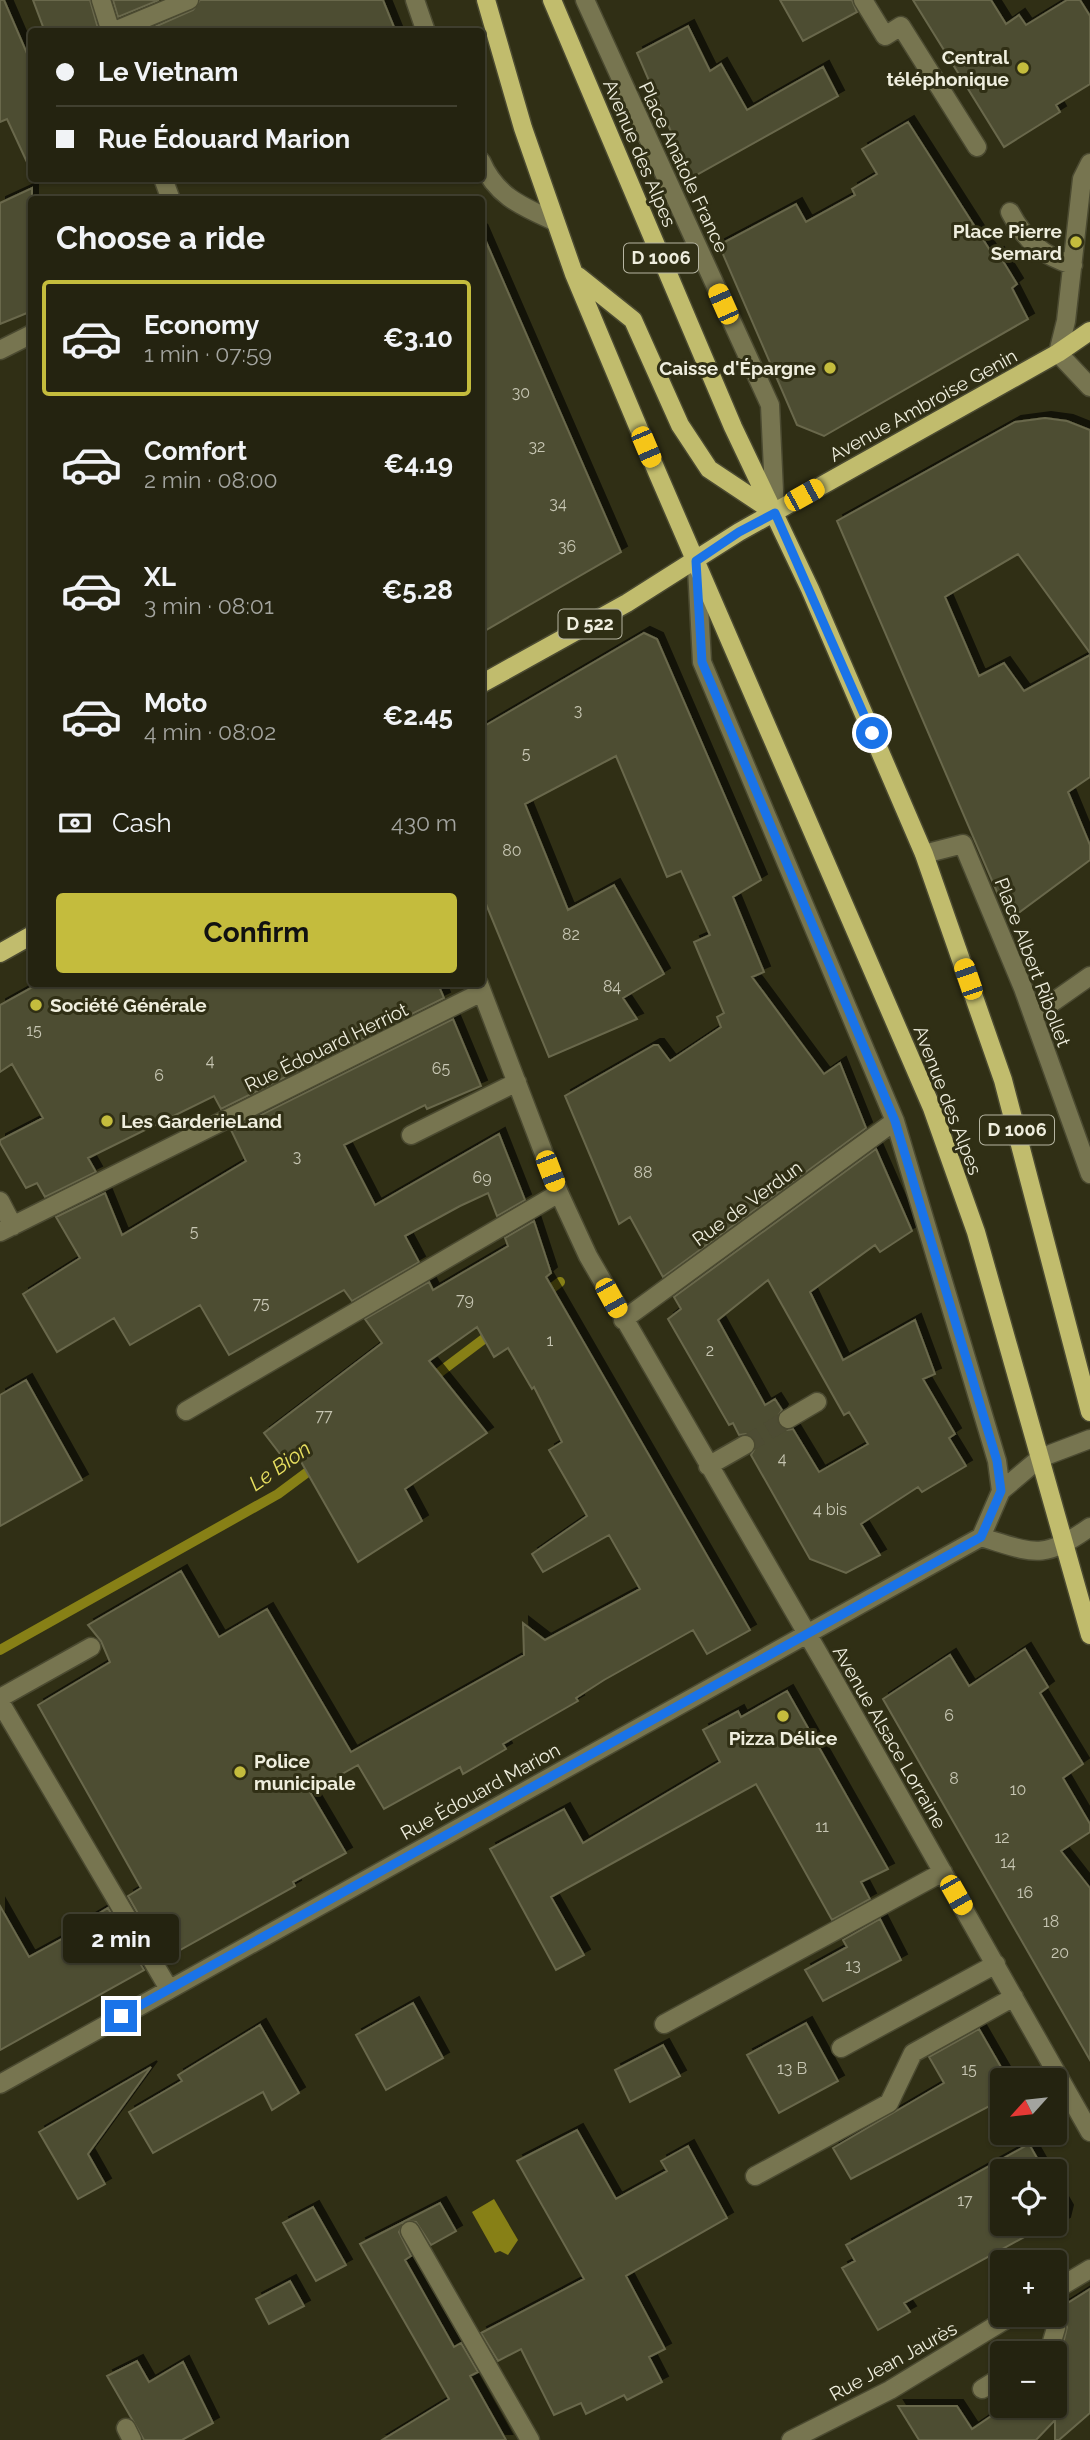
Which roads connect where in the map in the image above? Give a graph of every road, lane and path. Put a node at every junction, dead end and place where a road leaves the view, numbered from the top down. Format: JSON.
{"nodes":[{"id":1,"x":101,"y":0,"type":"edge"},
{"id":2,"x":189,"y":0,"type":"edge"},
{"id":3,"x":415,"y":0,"type":"edge"},
{"id":4,"x":486,"y":0,"type":"edge"},
{"id":5,"x":552,"y":0,"type":"edge"},
{"id":6,"x":585,"y":0,"type":"edge"},
{"id":7,"x":863,"y":0,"type":"edge"},
{"id":8,"x":111,"y":28,"type":"edge"},
{"id":9,"x":122,"y":28,"type":"edge"},
{"id":10,"x":425,"y":28,"type":"edge"},
{"id":11,"x":977,"y":147,"type":"dead end"},
{"id":12,"x":1090,"y":163,"type":"edge"},
{"id":13,"x":485,"y":169,"type":"edge"},
{"id":14,"x":1010,"y":212,"type":"dead end"},
{"id":15,"x":554,"y":221,"type":"junction"},
{"id":16,"x":1073,"y":257,"type":"junction"},
{"id":17,"x":575,"y":274,"type":"junction"},
{"id":18,"x":1090,"y":331,"type":"edge"},
{"id":19,"x":28,"y":336,"type":"edge"},
{"id":20,"x":0,"y":350,"type":"edge"},
{"id":21,"x":1058,"y":353,"type":"junction"},
{"id":22,"x":1090,"y":387,"type":"edge"},
{"id":23,"x":775,"y":513,"type":"junction"},
{"id":24,"x":696,"y":561,"type":"junction"},
{"id":25,"x":485,"y":682,"type":"edge"},
{"id":26,"x":924,"y":854,"type":"junction"},
{"id":27,"x":28,"y":937,"type":"edge"},
{"id":28,"x":0,"y":953,"type":"edge"},
{"id":29,"x":1090,"y":976,"type":"edge"},
{"id":30,"x":481,"y":988,"type":"edge"},
{"id":31,"x":1033,"y":1016,"type":"junction"},
{"id":32,"x":517,"y":1083,"type":"junction"},
{"id":33,"x":895,"y":1121,"type":"junction"},
{"id":34,"x":411,"y":1135,"type":"dead end"},
{"id":35,"x":1090,"y":1174,"type":"edge"},
{"id":36,"x":559,"y":1193,"type":"junction"},
{"id":37,"x":0,"y":1201,"type":"edge"},
{"id":38,"x":7,"y":1229,"type":"edge"},
{"id":39,"x":623,"y":1320,"type":"junction"},
{"id":40,"x":817,"y":1402,"type":"dead end"},
{"id":41,"x":186,"y":1411,"type":"dead end"},
{"id":42,"x":1090,"y":1412,"type":"edge"},
{"id":43,"x":788,"y":1419,"type":"tunnel mouth"},
{"id":44,"x":1090,"y":1438,"type":"edge"},
{"id":45,"x":745,"y":1445,"type":"tunnel mouth"},
{"id":46,"x":1040,"y":1458,"type":"junction"},
{"id":47,"x":708,"y":1466,"type":"junction"},
{"id":48,"x":1001,"y":1491,"type":"junction"},
{"id":49,"x":1090,"y":1527,"type":"edge"},
{"id":50,"x":981,"y":1537,"type":"junction"},
{"id":51,"x":1064,"y":1545,"type":"junction"},
{"id":52,"x":807,"y":1633,"type":"junction"},
{"id":53,"x":1090,"y":1635,"type":"edge"},
{"id":54,"x":91,"y":1647,"type":"dead end"},
{"id":55,"x":0,"y":1700,"type":"edge"},
{"id":56,"x":943,"y":1872,"type":"junction"},
{"id":57,"x":996,"y":1964,"type":"junction"},
{"id":58,"x":169,"y":1989,"type":"junction"},
{"id":59,"x":1014,"y":1997,"type":"junction"},
{"id":60,"x":664,"y":2024,"type":"dead end"},
{"id":61,"x":841,"y":2048,"type":"dead end"},
{"id":62,"x":0,"y":2084,"type":"edge"},
{"id":63,"x":1090,"y":2132,"type":"edge"},
{"id":64,"x":755,"y":2176,"type":"dead end"},
{"id":65,"x":410,"y":2231,"type":"dead end"},
{"id":66,"x":1090,"y":2269,"type":"edge"},
{"id":67,"x":1067,"y":2283,"type":"edge"},
{"id":68,"x":993,"y":2327,"type":"edge"},
{"id":69,"x":990,"y":2384,"type":"edge"},
{"id":70,"x":982,"y":2389,"type":"dead end"},
{"id":71,"x":530,"y":2440,"type":"edge"},
{"id":72,"x":791,"y":2440,"type":"edge"}],
"edges":[{"from":1,"to":8,"type":"street"},
{"from":2,"to":9,"type":"street"},
{"from":3,"to":10,"type":"street"},
{"from":4,"to":15,"type":"main road","name":"Avenue des Alpes"},
{"from":5,"to":23,"type":"main road","name":"Avenue des Alpes","number":"D 1006"},
{"from":6,"to":23,"type":"street","name":"Place Anatole France"},
{"from":7,"to":11,"type":"street"},
{"from":12,"to":16,"type":"street"},
{"from":13,"to":15,"type":"street"},
{"from":14,"to":16,"type":"street"},
{"from":15,"to":17,"type":"main road","name":"Avenue des Alpes"},
{"from":16,"to":21,"type":"street"},
{"from":17,"to":23,"type":"main road","name":"Avenue des Alpes"},
{"from":17,"to":24,"type":"main road","name":"Avenue des Alpes"},
{"from":18,"to":21,"type":"main road","number":"D 522"},
{"from":19,"to":20,"type":"street"},
{"from":21,"to":22,"type":"street"},
{"from":21,"to":23,"type":"main road","name":"Avenue Ambroise Genin","number":"D 522"},
{"from":23,"to":24,"type":"main road","name":"Avenue Ambroise Genin","number":"D 522"},
{"from":23,"to":26,"type":"main road","name":"Avenue des Alpes","number":"D 1006"},
{"from":24,"to":25,"type":"main road","name":"Avenue Ambroise Genin","number":"D 522"},
{"from":24,"to":33,"type":"street","name":"Avenue des Alpes"},
{"from":24,"to":46,"type":"main road","name":"Avenue des Alpes"},
{"from":26,"to":31,"type":"street","name":"Place Albert Ribollet"},
{"from":26,"to":42,"type":"main road","name":"Avenue des Alpes","number":"D 1006"},
{"from":27,"to":28,"type":"main road"},
{"from":29,"to":31,"type":"street"},
{"from":30,"to":32,"type":"street","name":"Avenue Alsace Lorraine"},
{"from":30,"to":38,"type":"street","name":"Rue Édouard Herriot"},
{"from":31,"to":35,"type":"street","name":"Place Albert Ribollet"},
{"from":32,"to":34,"type":"street"},
{"from":32,"to":36,"type":"street","name":"Avenue Alsace Lorraine"},
{"from":33,"to":39,"type":"street","name":"Rue de Verdun"},
{"from":33,"to":48,"type":"street","name":"Avenue des Alpes"},
{"from":36,"to":39,"type":"street","name":"Avenue Alsace Lorraine"},
{"from":36,"to":41,"type":"street"},
{"from":37,"to":38,"type":"street"},
{"from":39,"to":47,"type":"street","name":"Avenue Alsace Lorraine"},
{"from":40,"to":43,"type":"street"},
{"from":44,"to":46,"type":"street"},
{"from":45,"to":47,"type":"street"},
{"from":46,"to":48,"type":"street"},
{"from":46,"to":51,"type":"main road","name":"Avenue des Alpes"},
{"from":47,"to":52,"type":"street","name":"Avenue Alsace Lorraine"},
{"from":48,"to":50,"type":"street"},
{"from":49,"to":51,"type":"street"},
{"from":50,"to":51,"type":"street"},
{"from":50,"to":52,"type":"street","name":"Rue Édouard Marion"},
{"from":51,"to":53,"type":"main road","name":"Avenue des Alpes"},
{"from":52,"to":56,"type":"street","name":"Avenue Alsace Lorraine"},
{"from":52,"to":58,"type":"street","name":"Rue Édouard Marion"},
{"from":54,"to":55,"type":"street"},
{"from":55,"to":58,"type":"street"},
{"from":56,"to":57,"type":"street","name":"Avenue Alsace Lorraine"},
{"from":56,"to":60,"type":"street"},
{"from":57,"to":59,"type":"street","name":"Avenue Alsace Lorraine"},
{"from":57,"to":61,"type":"street"},
{"from":58,"to":62,"type":"street","name":"Rue Édouard Marion"},
{"from":59,"to":63,"type":"street","name":"Avenue Alsace Lorraine"},
{"from":59,"to":64,"type":"street"},
{"from":65,"to":71,"type":"street"},
{"from":66,"to":67,"type":"street"},
{"from":68,"to":72,"type":"street","name":"Rue Jean Jaurès"},
{"from":69,"to":70,"type":"street"}]}
